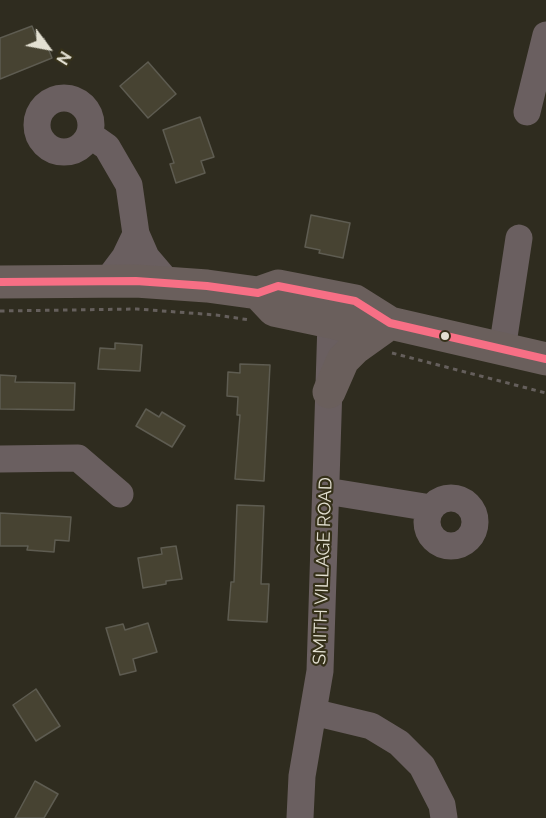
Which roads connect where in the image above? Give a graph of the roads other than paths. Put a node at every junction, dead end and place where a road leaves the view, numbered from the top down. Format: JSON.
{"nodes":[{"id":1,"x":546,"y":34,"type":"edge"},
{"id":2,"x":527,"y":112,"type":"dead end"},
{"id":3,"x":90,"y":135,"type":"dead end"},
{"id":4,"x":136,"y":234,"type":"junction"},
{"id":5,"x":519,"y":238,"type":"dead end"},
{"id":6,"x":107,"y":281,"type":"junction"},
{"id":7,"x":0,"y":282,"type":"edge"},
{"id":8,"x":169,"y":284,"type":"junction"},
{"id":9,"x":258,"y":293,"type":"junction"},
{"id":10,"x":331,"y":322,"type":"junction"},
{"id":11,"x":390,"y":322,"type":"junction"},
{"id":12,"x":502,"y":350,"type":"junction"},
{"id":13,"x":546,"y":359,"type":"edge"},
{"id":14,"x":328,"y":392,"type":"junction"},
{"id":15,"x":0,"y":459,"type":"edge"},
{"id":16,"x":326,"y":490,"type":"junction"},
{"id":17,"x":120,"y":494,"type":"dead end"},
{"id":18,"x":431,"y":508,"type":"dead end"},
{"id":19,"x":313,"y":712,"type":"junction"},
{"id":20,"x":300,"y":818,"type":"edge"},
{"id":21,"x":444,"y":818,"type":"edge"}],
"edges":[{"from":1,"to":2,"type":"street"},
{"from":3,"to":4,"type":"street"},
{"from":4,"to":6,"type":"street"},
{"from":4,"to":8,"type":"street"},
{"from":5,"to":12,"type":"street"},
{"from":6,"to":7,"type":"main road"},
{"from":6,"to":8,"type":"main road"},
{"from":8,"to":9,"type":"main road"},
{"from":9,"to":10,"type":"main road"},
{"from":9,"to":11,"type":"main road"},
{"from":10,"to":11,"type":"main road"},
{"from":10,"to":14,"type":"street","name":"SMITH VILLAGE ROAD"},
{"from":11,"to":12,"type":"main road"},
{"from":11,"to":14,"type":"main road"},
{"from":12,"to":13,"type":"main road"},
{"from":14,"to":16,"type":"street","name":"SMITH VILLAGE ROAD"},
{"from":15,"to":17,"type":"street"},
{"from":16,"to":18,"type":"street"},
{"from":16,"to":19,"type":"street","name":"SMITH VILLAGE ROAD"},
{"from":19,"to":20,"type":"street","name":"SMITH VILLAGE ROAD"},
{"from":19,"to":21,"type":"street"}]}
